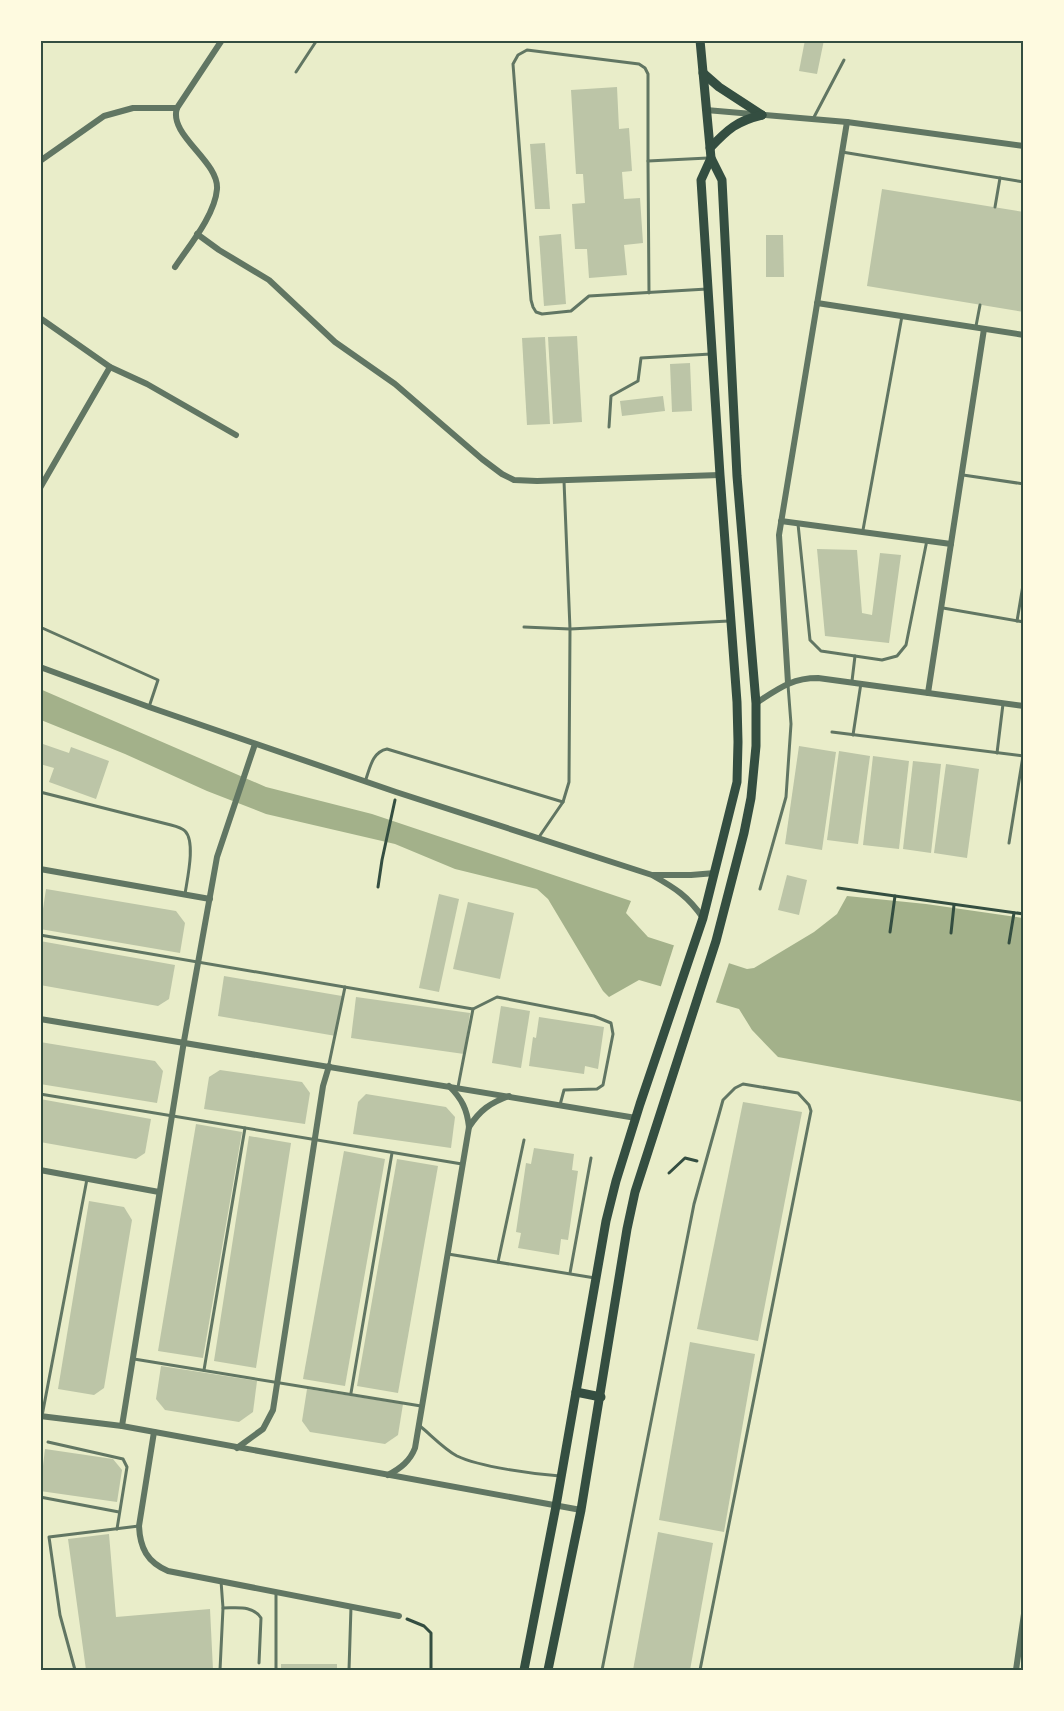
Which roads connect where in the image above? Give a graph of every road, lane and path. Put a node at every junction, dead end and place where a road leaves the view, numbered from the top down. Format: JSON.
{"nodes":[{"id":1,"x":222,"y":40,"type":"edge"},
{"id":2,"x":316,"y":40,"type":"edge"},
{"id":3,"x":700,"y":40,"type":"edge"},
{"id":4,"x":844,"y":60,"type":"dead end"},
{"id":5,"x":296,"y":72,"type":"dead end"},
{"id":6,"x":703,"y":73,"type":"junction"},
{"id":7,"x":177,"y":108,"type":"junction"},
{"id":8,"x":706,"y":110,"type":"junction"},
{"id":9,"x":762,"y":115,"type":"junction"},
{"id":10,"x":813,"y":119,"type":"junction"},
{"id":11,"x":848,"y":122,"type":"junction"},
{"id":12,"x":1023,"y":146,"type":"edge"},
{"id":13,"x":842,"y":152,"type":"junction"},
{"id":14,"x":711,"y":153,"type":"junction"},
{"id":15,"x":40,"y":161,"type":"edge"},
{"id":16,"x":648,"y":161,"type":"junction"},
{"id":17,"x":1000,"y":178,"type":"junction"},
{"id":18,"x":1023,"y":182,"type":"edge"},
{"id":19,"x":995,"y":207,"type":"dead end"},
{"id":20,"x":197,"y":234,"type":"junction"},
{"id":21,"x":175,"y":267,"type":"dead end"},
{"id":22,"x":709,"y":289,"type":"junction"},
{"id":23,"x":649,"y":293,"type":"junction"},
{"id":24,"x":817,"y":303,"type":"junction"},
{"id":25,"x":980,"y":305,"type":"dead end"},
{"id":26,"x":902,"y":316,"type":"junction"},
{"id":27,"x":40,"y":318,"type":"edge"},
{"id":28,"x":976,"y":328,"type":"junction"},
{"id":29,"x":984,"y":329,"type":"junction"},
{"id":30,"x":1023,"y":336,"type":"edge"},
{"id":31,"x":714,"y":353,"type":"junction"},
{"id":32,"x":110,"y":367,"type":"junction"},
{"id":33,"x":609,"y":427,"type":"dead end"},
{"id":34,"x":236,"y":435,"type":"dead end"},
{"id":35,"x":720,"y":475,"type":"junction"},
{"id":36,"x":961,"y":475,"type":"junction"},
{"id":37,"x":564,"y":480,"type":"junction"},
{"id":38,"x":1023,"y":484,"type":"edge"},
{"id":39,"x":40,"y":488,"type":"edge"},
{"id":40,"x":781,"y":521,"type":"junction"},
{"id":41,"x":798,"y":524,"type":"junction"},
{"id":42,"x":863,"y":532,"type":"junction"},
{"id":43,"x":927,"y":540,"type":"junction"},
{"id":44,"x":951,"y":544,"type":"junction"},
{"id":45,"x":1023,"y":579,"type":"edge"},
{"id":46,"x":941,"y":608,"type":"junction"},
{"id":47,"x":731,"y":621,"type":"junction"},
{"id":48,"x":1017,"y":621,"type":"junction"},
{"id":49,"x":1023,"y":622,"type":"edge"},
{"id":50,"x":40,"y":627,"type":"edge"},
{"id":51,"x":525,"y":627,"type":"dead end"},
{"id":52,"x":570,"y":629,"type":"junction"},
{"id":53,"x":855,"y":656,"type":"junction"},
{"id":54,"x":40,"y":667,"type":"edge"},
{"id":55,"x":788,"y":682,"type":"junction"},
{"id":56,"x":852,"y":682,"type":"junction"},
{"id":57,"x":861,"y":683,"type":"junction"},
{"id":58,"x":928,"y":693,"type":"junction"},
{"id":59,"x":756,"y":703,"type":"junction"},
{"id":60,"x":1003,"y":703,"type":"junction"},
{"id":61,"x":1023,"y":706,"type":"edge"},
{"id":62,"x":149,"y":707,"type":"junction"},
{"id":63,"x":832,"y":732,"type":"dead end"},
{"id":64,"x":853,"y":735,"type":"junction"},
{"id":65,"x":255,"y":744,"type":"junction"},
{"id":66,"x":997,"y":753,"type":"junction"},
{"id":67,"x":1023,"y":756,"type":"edge"},
{"id":68,"x":365,"y":782,"type":"junction"},
{"id":69,"x":40,"y":792,"type":"edge"},
{"id":70,"x":563,"y":802,"type":"junction"},
{"id":71,"x":394,"y":805,"type":"dead end"},
{"id":72,"x":540,"y":837,"type":"junction"},
{"id":73,"x":1009,"y":843,"type":"dead end"},
{"id":74,"x":40,"y":869,"type":"edge"},
{"id":75,"x":715,"y":873,"type":"junction"},
{"id":76,"x":652,"y":875,"type":"junction"},
{"id":77,"x":378,"y":887,"type":"dead end"},
{"id":78,"x":838,"y":888,"type":"dead end"},
{"id":79,"x":760,"y":889,"type":"dead end"},
{"id":80,"x":185,"y":894,"type":"junction"},
{"id":81,"x":895,"y":896,"type":"junction"},
{"id":82,"x":210,"y":899,"type":"junction"},
{"id":83,"x":954,"y":904,"type":"junction"},
{"id":84,"x":1014,"y":913,"type":"junction"},
{"id":85,"x":1023,"y":914,"type":"edge"},
{"id":86,"x":703,"y":918,"type":"junction"},
{"id":87,"x":890,"y":932,"type":"dead end"},
{"id":88,"x":951,"y":933,"type":"dead end"},
{"id":89,"x":40,"y":935,"type":"edge"},
{"id":90,"x":1009,"y":943,"type":"dead end"},
{"id":91,"x":198,"y":962,"type":"junction"},
{"id":92,"x":345,"y":987,"type":"junction"},
{"id":93,"x":473,"y":1009,"type":"junction"},
{"id":94,"x":40,"y":1019,"type":"edge"},
{"id":95,"x":183,"y":1041,"type":"junction"},
{"id":96,"x":329,"y":1066,"type":"junction"},
{"id":97,"x":448,"y":1086,"type":"junction"},
{"id":98,"x":458,"y":1088,"type":"junction"},
{"id":99,"x":40,"y":1094,"type":"edge"},
{"id":100,"x":509,"y":1096,"type":"junction"},
{"id":101,"x":560,"y":1105,"type":"junction"},
{"id":102,"x":171,"y":1116,"type":"junction"},
{"id":103,"x":636,"y":1118,"type":"junction"},
{"id":104,"x":469,"y":1127,"type":"junction"},
{"id":105,"x":245,"y":1128,"type":"junction"},
{"id":106,"x":314,"y":1140,"type":"junction"},
{"id":107,"x":524,"y":1140,"type":"dead end"},
{"id":108,"x":392,"y":1153,"type":"junction"},
{"id":109,"x":591,"y":1158,"type":"dead end"},
{"id":110,"x":705,"y":1163,"type":"junction"},
{"id":111,"x":463,"y":1165,"type":"junction"},
{"id":112,"x":40,"y":1170,"type":"edge"},
{"id":113,"x":669,"y":1173,"type":"dead end"},
{"id":114,"x":87,"y":1179,"type":"junction"},
{"id":115,"x":159,"y":1192,"type":"junction"},
{"id":116,"x":448,"y":1254,"type":"junction"},
{"id":117,"x":498,"y":1262,"type":"junction"},
{"id":118,"x":570,"y":1273,"type":"junction"},
{"id":119,"x":596,"y":1278,"type":"junction"},
{"id":120,"x":133,"y":1359,"type":"junction"},
{"id":121,"x":204,"y":1370,"type":"junction"},
{"id":122,"x":277,"y":1382,"type":"junction"},
{"id":123,"x":576,"y":1392,"type":"junction"},
{"id":124,"x":351,"y":1393,"type":"junction"},
{"id":125,"x":601,"y":1397,"type":"junction"},
{"id":126,"x":43,"y":1404,"type":"edge"},
{"id":127,"x":422,"y":1406,"type":"junction"},
{"id":128,"x":41,"y":1416,"type":"edge"},
{"id":129,"x":419,"y":1425,"type":"junction"},
{"id":130,"x":122,"y":1426,"type":"junction"},
{"id":131,"x":154,"y":1432,"type":"junction"},
{"id":132,"x":48,"y":1442,"type":"dead end"},
{"id":133,"x":237,"y":1448,"type":"junction"},
{"id":134,"x":388,"y":1475,"type":"junction"},
{"id":135,"x":561,"y":1476,"type":"junction"},
{"id":136,"x":40,"y":1497,"type":"edge"},
{"id":137,"x":556,"y":1506,"type":"junction"},
{"id":138,"x":581,"y":1510,"type":"junction"},
{"id":139,"x":119,"y":1512,"type":"junction"},
{"id":140,"x":139,"y":1526,"type":"junction"},
{"id":141,"x":117,"y":1529,"type":"junction"},
{"id":142,"x":220,"y":1581,"type":"junction"},
{"id":143,"x":276,"y":1592,"type":"junction"},
{"id":144,"x":351,"y":1607,"type":"junction"},
{"id":145,"x":223,"y":1608,"type":"junction"},
{"id":146,"x":1023,"y":1614,"type":"edge"},
{"id":147,"x":399,"y":1616,"type":"joint"},
{"id":148,"x":259,"y":1663,"type":"dead end"},
{"id":149,"x":75,"y":1671,"type":"edge"},
{"id":150,"x":220,"y":1671,"type":"edge"},
{"id":151,"x":276,"y":1671,"type":"edge"},
{"id":152,"x":349,"y":1671,"type":"edge"},
{"id":153,"x":431,"y":1671,"type":"edge"},
{"id":154,"x":524,"y":1671,"type":"edge"},
{"id":155,"x":548,"y":1671,"type":"edge"},
{"id":156,"x":602,"y":1671,"type":"edge"},
{"id":157,"x":700,"y":1671,"type":"edge"},
{"id":158,"x":1016,"y":1671,"type":"edge"}],
"edges":[{"from":1,"to":7,"type":"street"},
{"from":2,"to":5,"type":"lane"},
{"from":3,"to":6,"type":"main road"},
{"from":4,"to":10,"type":"lane"},
{"from":6,"to":8,"type":"main road"},
{"from":6,"to":9,"type":"main road"},
{"from":7,"to":15,"type":"street"},
{"from":7,"to":20,"type":"street"},
{"from":8,"to":9,"type":"street"},
{"from":8,"to":14,"type":"main road"},
{"from":9,"to":10,"type":"street"},
{"from":9,"to":14,"type":"main road"},
{"from":10,"to":11,"type":"street"},
{"from":11,"to":12,"type":"street"},
{"from":11,"to":13,"type":"street"},
{"from":13,"to":17,"type":"lane"},
{"from":13,"to":24,"type":"street"},
{"from":14,"to":16,"type":"lane"},
{"from":14,"to":22,"type":"main road"},
{"from":14,"to":59,"type":"main road"},
{"from":16,"to":23,"type":"lane"},
{"from":16,"to":23,"type":"lane"},
{"from":17,"to":18,"type":"lane"},
{"from":17,"to":19,"type":"lane"},
{"from":20,"to":21,"type":"street"},
{"from":20,"to":37,"type":"street"},
{"from":22,"to":23,"type":"lane"},
{"from":22,"to":31,"type":"main road"},
{"from":24,"to":26,"type":"street"},
{"from":24,"to":40,"type":"street"},
{"from":25,"to":28,"type":"lane"},
{"from":26,"to":28,"type":"street"},
{"from":26,"to":42,"type":"lane"},
{"from":27,"to":32,"type":"street"},
{"from":28,"to":29,"type":"street"},
{"from":29,"to":30,"type":"street"},
{"from":29,"to":36,"type":"street"},
{"from":31,"to":33,"type":"lane"},
{"from":31,"to":35,"type":"main road"},
{"from":32,"to":34,"type":"street"},
{"from":32,"to":39,"type":"street"},
{"from":35,"to":37,"type":"street"},
{"from":35,"to":47,"type":"main road"},
{"from":36,"to":38,"type":"lane"},
{"from":36,"to":44,"type":"street"},
{"from":37,"to":52,"type":"lane"},
{"from":40,"to":41,"type":"street"},
{"from":40,"to":55,"type":"street"},
{"from":41,"to":42,"type":"street"},
{"from":41,"to":53,"type":"lane"},
{"from":42,"to":43,"type":"street"},
{"from":43,"to":44,"type":"street"},
{"from":43,"to":53,"type":"lane"},
{"from":44,"to":46,"type":"street"},
{"from":45,"to":48,"type":"lane"},
{"from":46,"to":48,"type":"lane"},
{"from":46,"to":58,"type":"street"},
{"from":47,"to":52,"type":"lane"},
{"from":47,"to":75,"type":"main road"},
{"from":48,"to":49,"type":"lane"},
{"from":50,"to":62,"type":"lane"},
{"from":51,"to":52,"type":"lane"},
{"from":52,"to":70,"type":"lane"},
{"from":53,"to":56,"type":"lane"},
{"from":54,"to":62,"type":"street"},
{"from":55,"to":56,"type":"street"},
{"from":55,"to":59,"type":"street"},
{"from":55,"to":79,"type":"lane"},
{"from":56,"to":57,"type":"street"},
{"from":57,"to":58,"type":"street"},
{"from":57,"to":64,"type":"lane"},
{"from":58,"to":60,"type":"street"},
{"from":59,"to":125,"type":"main road"},
{"from":60,"to":61,"type":"street"},
{"from":60,"to":66,"type":"lane"},
{"from":62,"to":65,"type":"street"},
{"from":63,"to":64,"type":"lane"},
{"from":64,"to":66,"type":"lane"},
{"from":65,"to":68,"type":"street"},
{"from":65,"to":82,"type":"street"},
{"from":66,"to":67,"type":"lane"},
{"from":67,"to":73,"type":"lane"},
{"from":68,"to":70,"type":"lane"},
{"from":68,"to":72,"type":"street"},
{"from":69,"to":80,"type":"lane"},
{"from":70,"to":72,"type":"lane"},
{"from":71,"to":77,"type":"path"},
{"from":72,"to":76,"type":"street"},
{"from":74,"to":80,"type":"street"},
{"from":75,"to":76,"type":"street"},
{"from":75,"to":86,"type":"main road"},
{"from":76,"to":86,"type":"street"},
{"from":78,"to":81,"type":"path"},
{"from":80,"to":82,"type":"street"},
{"from":81,"to":83,"type":"path"},
{"from":81,"to":87,"type":"path"},
{"from":82,"to":91,"type":"street"},
{"from":83,"to":84,"type":"path"},
{"from":83,"to":88,"type":"path"},
{"from":84,"to":85,"type":"path"},
{"from":84,"to":90,"type":"path"},
{"from":86,"to":103,"type":"main road"},
{"from":89,"to":91,"type":"lane"},
{"from":91,"to":92,"type":"lane"},
{"from":91,"to":95,"type":"street"},
{"from":92,"to":93,"type":"lane"},
{"from":92,"to":96,"type":"lane"},
{"from":93,"to":98,"type":"lane"},
{"from":93,"to":101,"type":"lane"},
{"from":94,"to":95,"type":"street"},
{"from":95,"to":96,"type":"street"},
{"from":95,"to":102,"type":"street"},
{"from":96,"to":97,"type":"street"},
{"from":96,"to":106,"type":"street"},
{"from":97,"to":98,"type":"street"},
{"from":97,"to":104,"type":"street"},
{"from":98,"to":100,"type":"street"},
{"from":99,"to":102,"type":"lane"},
{"from":100,"to":101,"type":"street"},
{"from":100,"to":104,"type":"street"},
{"from":101,"to":103,"type":"street"},
{"from":102,"to":105,"type":"lane"},
{"from":102,"to":115,"type":"street"},
{"from":103,"to":119,"type":"main road"},
{"from":104,"to":111,"type":"street"},
{"from":105,"to":106,"type":"lane"},
{"from":105,"to":121,"type":"lane"},
{"from":106,"to":108,"type":"lane"},
{"from":106,"to":122,"type":"street"},
{"from":107,"to":117,"type":"lane"},
{"from":108,"to":111,"type":"lane"},
{"from":108,"to":124,"type":"lane"},
{"from":109,"to":118,"type":"lane"},
{"from":110,"to":113,"type":"path"},
{"from":110,"to":156,"type":"lane"},
{"from":110,"to":157,"type":"lane"},
{"from":111,"to":116,"type":"street"},
{"from":112,"to":114,"type":"street"},
{"from":114,"to":115,"type":"street"},
{"from":114,"to":126,"type":"lane"},
{"from":115,"to":120,"type":"street"},
{"from":116,"to":117,"type":"lane"},
{"from":116,"to":127,"type":"street"},
{"from":117,"to":118,"type":"lane"},
{"from":118,"to":119,"type":"lane"},
{"from":119,"to":123,"type":"main road"},
{"from":120,"to":121,"type":"lane"},
{"from":120,"to":130,"type":"street"},
{"from":121,"to":122,"type":"lane"},
{"from":122,"to":124,"type":"lane"},
{"from":122,"to":133,"type":"street"},
{"from":123,"to":125,"type":"main road"},
{"from":123,"to":135,"type":"main road"},
{"from":124,"to":127,"type":"lane"},
{"from":125,"to":138,"type":"main road"},
{"from":126,"to":128,"type":"lane"},
{"from":127,"to":129,"type":"street"},
{"from":128,"to":130,"type":"street"},
{"from":129,"to":134,"type":"street"},
{"from":129,"to":135,"type":"lane"},
{"from":130,"to":131,"type":"street"},
{"from":131,"to":133,"type":"street"},
{"from":131,"to":140,"type":"street"},
{"from":132,"to":139,"type":"lane"},
{"from":133,"to":134,"type":"street"},
{"from":134,"to":137,"type":"street"},
{"from":135,"to":137,"type":"main road"},
{"from":136,"to":139,"type":"lane"},
{"from":137,"to":138,"type":"street"},
{"from":137,"to":154,"type":"main road"},
{"from":138,"to":155,"type":"main road"},
{"from":139,"to":141,"type":"lane"},
{"from":140,"to":141,"type":"lane"},
{"from":140,"to":142,"type":"street"},
{"from":141,"to":149,"type":"lane"},
{"from":142,"to":143,"type":"street"},
{"from":142,"to":145,"type":"lane"},
{"from":143,"to":144,"type":"street"},
{"from":143,"to":151,"type":"lane"},
{"from":144,"to":147,"type":"street"},
{"from":144,"to":152,"type":"lane"},
{"from":145,"to":148,"type":"lane"},
{"from":145,"to":150,"type":"lane"},
{"from":146,"to":158,"type":"street"},
{"from":147,"to":153,"type":"path"}]}
